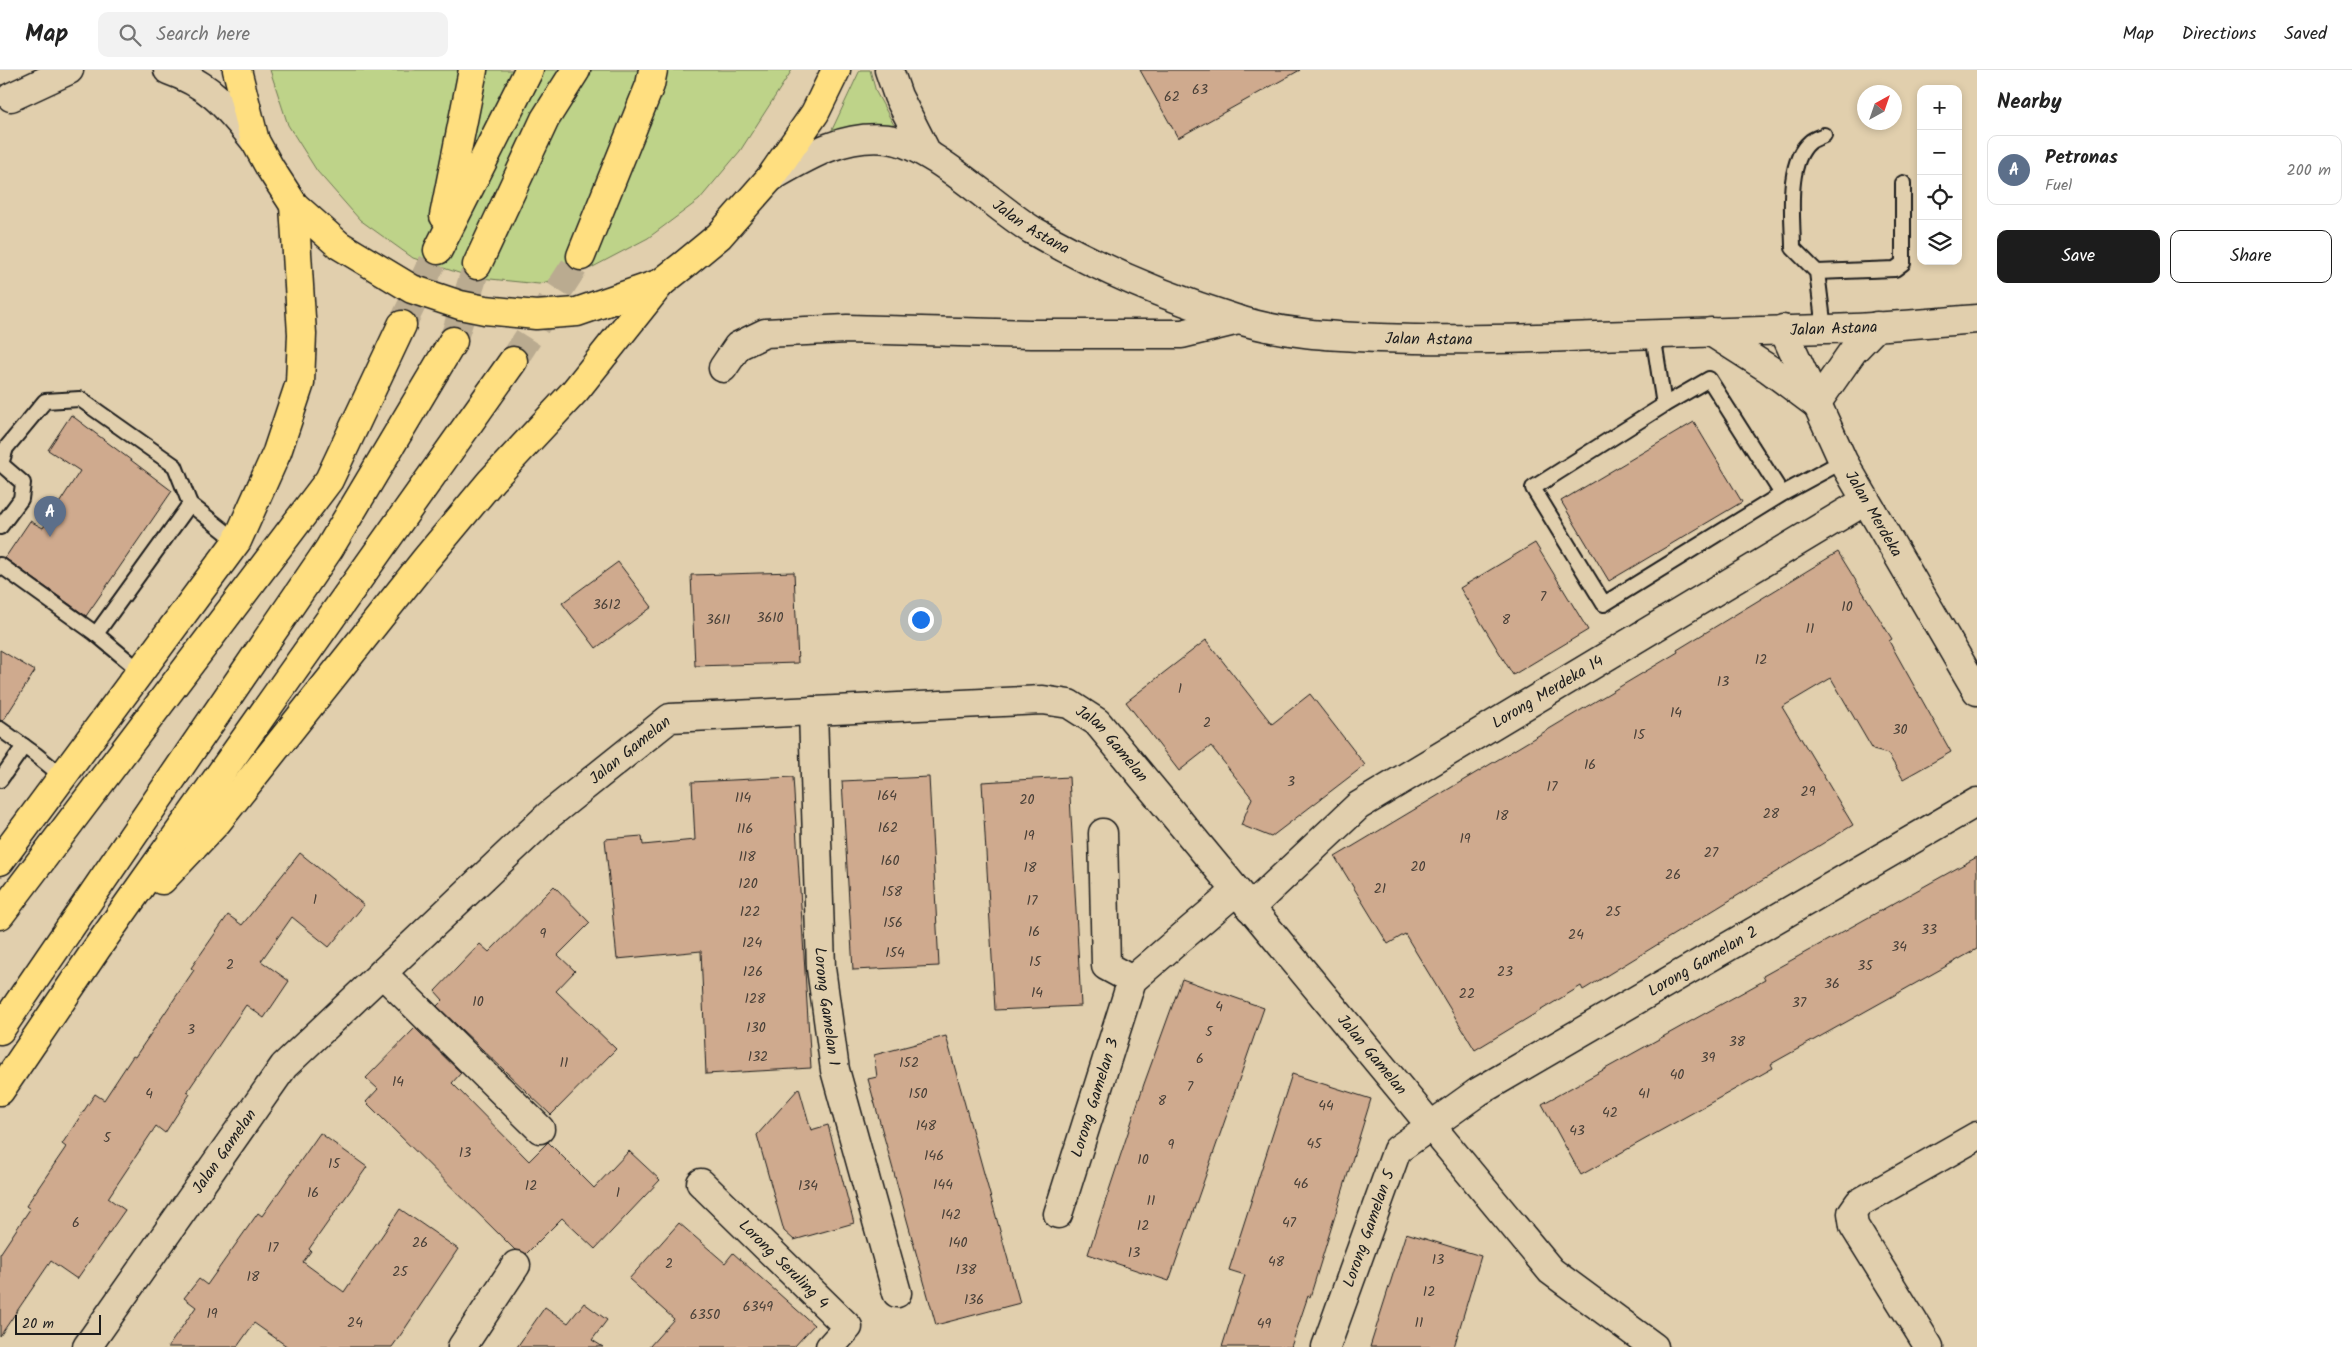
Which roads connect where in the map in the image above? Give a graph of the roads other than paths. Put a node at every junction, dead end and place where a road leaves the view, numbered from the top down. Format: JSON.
{"nodes":[{"id":1,"x":45,"y":70,"type":"edge"},
{"id":2,"x":69,"y":70,"type":"edge"},
{"id":3,"x":168,"y":70,"type":"edge"},
{"id":4,"x":237,"y":70,"type":"edge"},
{"id":5,"x":473,"y":70,"type":"edge"},
{"id":6,"x":529,"y":70,"type":"edge"},
{"id":7,"x":576,"y":70,"type":"edge"},
{"id":8,"x":653,"y":70,"type":"edge"},
{"id":9,"x":836,"y":70,"type":"edge"},
{"id":10,"x":889,"y":70,"type":"edge"},
{"id":11,"x":6,"y":101,"type":"edge"},
{"id":12,"x":1824,"y":136,"type":"dead end"},
{"id":13,"x":255,"y":141,"type":"junction"},
{"id":14,"x":927,"y":153,"type":"junction"},
{"id":15,"x":770,"y":178,"type":"junction"},
{"id":16,"x":1902,"y":183,"type":"dead end"},
{"id":17,"x":294,"y":205,"type":"junction"},
{"id":18,"x":581,"y":256,"type":"tunnel mouth"},
{"id":19,"x":477,"y":265,"type":"tunnel mouth"},
{"id":20,"x":1818,"y":272,"type":"junction"},
{"id":21,"x":661,"y":283,"type":"junction"},
{"id":22,"x":1977,"y":319,"type":"edge"},
{"id":23,"x":1239,"y":320,"type":"junction"},
{"id":24,"x":402,"y":325,"type":"tunnel mouth"},
{"id":25,"x":1877,"y":326,"type":"junction"},
{"id":26,"x":1784,"y":329,"type":"junction"},
{"id":27,"x":1824,"y":330,"type":"junction"},
{"id":28,"x":1711,"y":332,"type":"junction"},
{"id":29,"x":1653,"y":334,"type":"junction"},
{"id":30,"x":453,"y":342,"type":"tunnel mouth"},
{"id":31,"x":513,"y":361,"type":"tunnel mouth"},
{"id":32,"x":723,"y":368,"type":"dead end"},
{"id":33,"x":1816,"y":404,"type":"junction"},
{"id":34,"x":1664,"y":405,"type":"junction"},
{"id":35,"x":1843,"y":461,"type":"junction"},
{"id":36,"x":1782,"y":494,"type":"junction"},
{"id":37,"x":1865,"y":501,"type":"junction"},
{"id":38,"x":190,"y":504,"type":"junction"},
{"id":39,"x":0,"y":527,"type":"edge"},
{"id":40,"x":237,"y":541,"type":"junction"},
{"id":41,"x":0,"y":565,"type":"edge"},
{"id":42,"x":96,"y":634,"type":"junction"},
{"id":43,"x":140,"y":671,"type":"junction"},
{"id":44,"x":1977,"y":691,"type":"edge"},
{"id":45,"x":813,"y":711,"type":"junction"},
{"id":46,"x":0,"y":730,"type":"edge"},
{"id":47,"x":24,"y":746,"type":"junction"},
{"id":48,"x":62,"y":776,"type":"junction"},
{"id":49,"x":0,"y":780,"type":"edge"},
{"id":50,"x":1977,"y":802,"type":"edge"},
{"id":51,"x":1103,"y":834,"type":"dead end"},
{"id":52,"x":0,"y":861,"type":"edge"},
{"id":53,"x":1243,"y":899,"type":"junction"},
{"id":54,"x":0,"y":915,"type":"edge"},
{"id":55,"x":97,"y":948,"type":"junction"},
{"id":56,"x":382,"y":973,"type":"junction"},
{"id":57,"x":1132,"y":980,"type":"junction"},
{"id":58,"x":0,"y":1030,"type":"edge"},
{"id":59,"x":0,"y":1091,"type":"edge"},
{"id":60,"x":1432,"y":1125,"type":"junction"},
{"id":61,"x":540,"y":1129,"type":"dead end"},
{"id":62,"x":1977,"y":1136,"type":"edge"},
{"id":63,"x":701,"y":1183,"type":"dead end"},
{"id":64,"x":1058,"y":1214,"type":"dead end"},
{"id":65,"x":516,"y":1265,"type":"dead end"},
{"id":66,"x":897,"y":1293,"type":"dead end"},
{"id":67,"x":87,"y":1347,"type":"edge"},
{"id":68,"x":462,"y":1347,"type":"edge"},
{"id":69,"x":830,"y":1347,"type":"edge"},
{"id":70,"x":1326,"y":1347,"type":"edge"},
{"id":71,"x":1654,"y":1347,"type":"edge"},
{"id":72,"x":1929,"y":1347,"type":"edge"}],
"edges":[{"from":1,"to":11,"type":"street"},
{"from":2,"to":11,"type":"street"},
{"from":3,"to":13,"type":"street"},
{"from":4,"to":13,"type":"main road"},
{"from":5,"to":6,"type":"main road"},
{"from":7,"to":19,"type":"main road"},
{"from":8,"to":18,"type":"main road"},
{"from":9,"to":15,"type":"main road"},
{"from":10,"to":14,"type":"street"},
{"from":12,"to":20,"type":"lane"},
{"from":13,"to":17,"type":"main road"},
{"from":14,"to":15,"type":"street"},
{"from":14,"to":23,"type":"street","name":"Jalan Astana"},
{"from":15,"to":21,"type":"main road"},
{"from":16,"to":20,"type":"lane"},
{"from":17,"to":21,"type":"main road"},
{"from":17,"to":40,"type":"main road"},
{"from":20,"to":27,"type":"lane"},
{"from":21,"to":55,"type":"main road"},
{"from":22,"to":25,"type":"street","name":"Jalan Astana"},
{"from":23,"to":29,"type":"street","name":"Jalan Astana"},
{"from":23,"to":32,"type":"street"},
{"from":24,"to":54,"type":"main road"},
{"from":25,"to":27,"type":"street","name":"Jalan Astana"},
{"from":25,"to":33,"type":"street"},
{"from":26,"to":27,"type":"street","name":"Jalan Astana"},
{"from":26,"to":28,"type":"street","name":"Jalan Astana"},
{"from":26,"to":33,"type":"street","name":"Jalan Merdeka"},
{"from":28,"to":29,"type":"street","name":"Jalan Astana"},
{"from":28,"to":33,"type":"street"},
{"from":29,"to":34,"type":"lane"},
{"from":30,"to":58,"type":"main road"},
{"from":31,"to":55,"type":"main road"},
{"from":33,"to":35,"type":"street","name":"Jalan Merdeka"},
{"from":34,"to":36,"type":"lane"},
{"from":34,"to":36,"type":"lane"},
{"from":35,"to":36,"type":"lane"},
{"from":35,"to":37,"type":"street","name":"Jalan Merdeka"},
{"from":37,"to":44,"type":"street","name":"Jalan Merdeka"},
{"from":37,"to":53,"type":"street","name":"Lorong Merdeka 14"},
{"from":38,"to":39,"type":"lane"},
{"from":38,"to":40,"type":"lane"},
{"from":38,"to":42,"type":"lane"},
{"from":40,"to":43,"type":"main road"},
{"from":41,"to":42,"type":"lane"},
{"from":42,"to":43,"type":"lane"},
{"from":43,"to":48,"type":"main road"},
{"from":45,"to":53,"type":"street","name":"Jalan Gamelan"},
{"from":45,"to":56,"type":"street","name":"Jalan Gamelan"},
{"from":45,"to":66,"type":"street","name":"Lorong Gamelan 1"},
{"from":46,"to":47,"type":"lane"},
{"from":47,"to":48,"type":"lane"},
{"from":47,"to":49,"type":"lane"},
{"from":48,"to":52,"type":"main road"},
{"from":50,"to":60,"type":"street","name":"Lorong Gamelan 2"},
{"from":51,"to":57,"type":"street"},
{"from":53,"to":57,"type":"street"},
{"from":53,"to":60,"type":"street","name":"Jalan Gamelan"},
{"from":55,"to":59,"type":"main road"},
{"from":56,"to":61,"type":"street"},
{"from":56,"to":67,"type":"street","name":"Jalan Gamelan"},
{"from":57,"to":64,"type":"street","name":"Lorong Gamelan 3"},
{"from":60,"to":70,"type":"street","name":"Lorong Gamelan 5"},
{"from":60,"to":71,"type":"street","name":"Jalan Gamelan"},
{"from":62,"to":72,"type":"street"},
{"from":63,"to":69,"type":"street","name":"Lorong Seruling 4"},
{"from":65,"to":68,"type":"street"}]}
